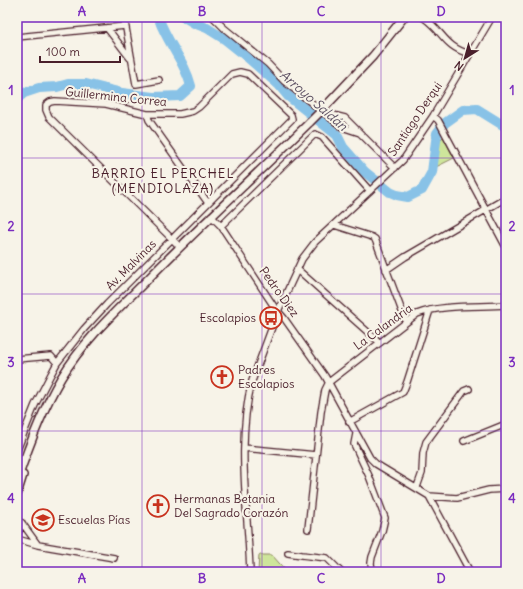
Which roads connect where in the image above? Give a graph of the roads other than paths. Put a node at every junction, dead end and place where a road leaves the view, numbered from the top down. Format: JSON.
{"nodes":[{"id":1,"x":124,"y":17,"type":"edge"},
{"id":2,"x":213,"y":17,"type":"edge"},
{"id":3,"x":404,"y":17,"type":"edge"},
{"id":4,"x":492,"y":17,"type":"edge"},
{"id":5,"x":424,"y":18,"type":"edge"},
{"id":6,"x":125,"y":26,"type":"junction"},
{"id":7,"x":107,"y":28,"type":"junction"},
{"id":8,"x":17,"y":37,"type":"edge"},
{"id":9,"x":470,"y":54,"type":"junction"},
{"id":10,"x":131,"y":59,"type":"junction"},
{"id":11,"x":160,"y":80,"type":"dead end"},
{"id":12,"x":324,"y":111,"type":"junction"},
{"id":13,"x":147,"y":114,"type":"junction"},
{"id":14,"x":433,"y":116,"type":"junction"},
{"id":15,"x":292,"y":119,"type":"joint"},
{"id":16,"x":360,"y":133,"type":"junction"},
{"id":17,"x":395,"y":168,"type":"junction"},
{"id":18,"x":370,"y":191,"type":"junction"},
{"id":19,"x":506,"y":198,"type":"edge"},
{"id":20,"x":208,"y":203,"type":"junction"},
{"id":21,"x":485,"y":209,"type":"junction"},
{"id":22,"x":212,"y":217,"type":"junction"},
{"id":23,"x":334,"y":225,"type":"junction"},
{"id":24,"x":221,"y":226,"type":"junction"},
{"id":25,"x":172,"y":239,"type":"junction"},
{"id":26,"x":180,"y":247,"type":"junction"},
{"id":27,"x":506,"y":247,"type":"edge"},
{"id":28,"x":297,"y":269,"type":"junction"},
{"id":29,"x":386,"y":270,"type":"junction"},
{"id":30,"x":506,"y":305,"type":"edge"},
{"id":31,"x":430,"y":310,"type":"junction"},
{"id":32,"x":278,"y":311,"type":"junction"},
{"id":33,"x":406,"y":322,"type":"junction"},
{"id":34,"x":379,"y":342,"type":"junction"},
{"id":35,"x":17,"y":359,"type":"edge"},
{"id":36,"x":57,"y":363,"type":"junction"},
{"id":37,"x":329,"y":382,"type":"junction"},
{"id":38,"x":470,"y":388,"type":"dead end"},
{"id":39,"x":350,"y":422,"type":"junction"},
{"id":40,"x":506,"y":424,"type":"edge"},
{"id":41,"x":356,"y":434,"type":"junction"},
{"id":42,"x":464,"y":441,"type":"dead end"},
{"id":43,"x":244,"y":448,"type":"junction"},
{"id":44,"x":17,"y":450,"type":"edge"},
{"id":45,"x":316,"y":455,"type":"junction"},
{"id":46,"x":21,"y":459,"type":"edge"},
{"id":47,"x":17,"y":481,"type":"edge"},
{"id":48,"x":417,"y":487,"type":"junction"},
{"id":49,"x":506,"y":489,"type":"edge"},
{"id":50,"x":17,"y":494,"type":"edge"},
{"id":51,"x":429,"y":496,"type":"junction"},
{"id":52,"x":308,"y":530,"type":"dead end"},
{"id":53,"x":17,"y":535,"type":"edge"},
{"id":54,"x":17,"y":539,"type":"edge"},
{"id":55,"x":38,"y":546,"type":"junction"},
{"id":56,"x":288,"y":553,"type":"dead end"},
{"id":57,"x":114,"y":558,"type":"dead end"},
{"id":58,"x":250,"y":572,"type":"edge"},
{"id":59,"x":341,"y":572,"type":"edge"},
{"id":60,"x":373,"y":572,"type":"edge"},
{"id":61,"x":470,"y":572,"type":"edge"}],
"edges":[{"from":1,"to":6,"type":"street"},
{"from":2,"to":12,"type":"street"},
{"from":3,"to":12,"type":"main road"},
{"from":4,"to":9,"type":"street","name":"Santiago Derqui"},
{"from":5,"to":9,"type":"street"},
{"from":6,"to":7,"type":"street"},
{"from":6,"to":10,"type":"street"},
{"from":7,"to":8,"type":"street"},
{"from":7,"to":10,"type":"street"},
{"from":9,"to":14,"type":"street","name":"Santiago Derqui"},
{"from":10,"to":11,"type":"street"},
{"from":12,"to":16,"type":"street"},
{"from":12,"to":16,"type":"street"},
{"from":12,"to":22,"type":"main road","bridge":true},
{"from":13,"to":15,"type":"street","name":"Guillermina Correa"},
{"from":13,"to":20,"type":"street"},
{"from":13,"to":25,"type":"street","name":"Guillermina Correa"},
{"from":14,"to":17,"type":"street","name":"Santiago Derqui"},
{"from":14,"to":21,"type":"street"},
{"from":15,"to":20,"type":"street","name":"Av. Malvinas"},
{"from":16,"to":17,"type":"street"},
{"from":17,"to":18,"type":"street","name":"Santiago Derqui"},
{"from":18,"to":23,"type":"street","name":"Santiago Derqui"},
{"from":18,"to":24,"type":"street"},
{"from":19,"to":21,"type":"street"},
{"from":20,"to":25,"type":"street","name":"Av. Malvinas"},
{"from":21,"to":27,"type":"street"},
{"from":21,"to":29,"type":"street"},
{"from":22,"to":24,"type":"street","name":"Pedro Diez"},
{"from":22,"to":26,"type":"main road"},
{"from":22,"to":50,"type":"main road"},
{"from":23,"to":28,"type":"street","name":"Santiago Derqui"},
{"from":23,"to":29,"type":"street"},
{"from":24,"to":32,"type":"street","name":"Pedro Diez"},
{"from":25,"to":26,"type":"street"},
{"from":25,"to":36,"type":"street","name":"Av. Malvinas"},
{"from":26,"to":46,"type":"main road"},
{"from":28,"to":32,"type":"street","name":"Santiago Derqui"},
{"from":28,"to":34,"type":"street"},
{"from":29,"to":33,"type":"street"},
{"from":30,"to":31,"type":"street","name":"La Calandria"},
{"from":31,"to":33,"type":"street","name":"La Calandria"},
{"from":31,"to":39,"type":"street"},
{"from":32,"to":37,"type":"street","name":"Pedro Diez"},
{"from":32,"to":43,"type":"street","name":"Santiago Derqui"},
{"from":33,"to":34,"type":"street","name":"La Calandria"},
{"from":34,"to":37,"type":"street","name":"La Calandria"},
{"from":35,"to":36,"type":"street"},
{"from":36,"to":44,"type":"street","name":"Av. Malvinas"},
{"from":37,"to":39,"type":"street","name":"Pedro Diez"},
{"from":37,"to":45,"type":"street"},
{"from":38,"to":48,"type":"street"},
{"from":39,"to":41,"type":"street","name":"Pedro Diez"},
{"from":40,"to":42,"type":"street"},
{"from":41,"to":48,"type":"street"},
{"from":41,"to":60,"type":"street"},
{"from":43,"to":45,"type":"street"},
{"from":43,"to":58,"type":"street","name":"Santiago Derqui"},
{"from":45,"to":52,"type":"street"},
{"from":46,"to":47,"type":"main road"},
{"from":48,"to":51,"type":"street"},
{"from":49,"to":51,"type":"street"},
{"from":51,"to":61,"type":"street"},
{"from":53,"to":55,"type":"street"},
{"from":54,"to":55,"type":"street"},
{"from":55,"to":57,"type":"street"},
{"from":56,"to":59,"type":"street"}]}
